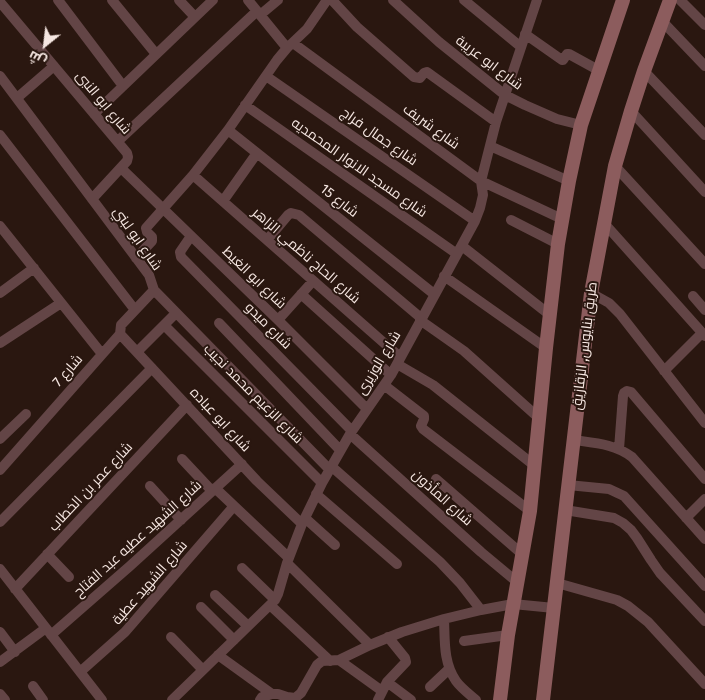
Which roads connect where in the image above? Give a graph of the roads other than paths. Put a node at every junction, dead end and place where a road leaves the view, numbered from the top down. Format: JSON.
{"nodes":[{"id":1,"x":58,"y":0,"type":"edge"},
{"id":2,"x":112,"y":0,"type":"edge"},
{"id":3,"x":179,"y":0,"type":"edge"},
{"id":4,"x":213,"y":0,"type":"edge"},
{"id":5,"x":248,"y":0,"type":"edge"},
{"id":6,"x":278,"y":0,"type":"edge"},
{"id":7,"x":327,"y":0,"type":"edge"},
{"id":8,"x":332,"y":0,"type":"edge"},
{"id":9,"x":393,"y":0,"type":"edge"},
{"id":10,"x":464,"y":0,"type":"edge"},
{"id":11,"x":624,"y":0,"type":"edge"},
{"id":12,"x":672,"y":0,"type":"edge"},
{"id":13,"x":0,"y":2,"type":"edge"},
{"id":14,"x":534,"y":2,"type":"edge"},
{"id":15,"x":258,"y":13,"type":"junction"},
{"id":16,"x":195,"y":17,"type":"junction"},
{"id":17,"x":662,"y":21,"type":"junction"},
{"id":18,"x":705,"y":25,"type":"edge"},
{"id":19,"x":525,"y":34,"type":"junction"},
{"id":20,"x":290,"y":46,"type":"junction"},
{"id":21,"x":521,"y":47,"type":"junction"},
{"id":22,"x":156,"y":54,"type":"junction"},
{"id":23,"x":54,"y":66,"type":"junction"},
{"id":24,"x":705,"y":66,"type":"edge"},
{"id":25,"x":600,"y":71,"type":"junction"},
{"id":26,"x":644,"y":71,"type":"junction"},
{"id":27,"x":0,"y":76,"type":"edge"},
{"id":28,"x":266,"y":76,"type":"junction"},
{"id":29,"x":123,"y":86,"type":"junction"},
{"id":30,"x":505,"y":95,"type":"junction"},
{"id":31,"x":17,"y":98,"type":"junction"},
{"id":32,"x":246,"y":105,"type":"junction"},
{"id":33,"x":631,"y":111,"type":"junction"},
{"id":34,"x":94,"y":114,"type":"junction"},
{"id":35,"x":496,"y":122,"type":"junction"},
{"id":36,"x":582,"y":126,"type":"junction"},
{"id":37,"x":228,"y":130,"type":"junction"},
{"id":38,"x":0,"y":135,"type":"edge"},
{"id":39,"x":705,"y":135,"type":"edge"},
{"id":40,"x":118,"y":141,"type":"junction"},
{"id":41,"x":490,"y":146,"type":"junction"},
{"id":42,"x":257,"y":153,"type":"junction"},
{"id":43,"x":615,"y":166,"type":"junction"},
{"id":44,"x":121,"y":168,"type":"junction"},
{"id":45,"x":193,"y":175,"type":"junction"},
{"id":46,"x":481,"y":181,"type":"junction"},
{"id":47,"x":568,"y":182,"type":"junction"},
{"id":48,"x":705,"y":192,"type":"edge"},
{"id":49,"x":92,"y":199,"type":"junction"},
{"id":50,"x":223,"y":201,"type":"junction"},
{"id":51,"x":163,"y":209,"type":"junction"},
{"id":52,"x":562,"y":219,"type":"junction"},
{"id":53,"x":511,"y":220,"type":"dead end"},
{"id":54,"x":475,"y":221,"type":"junction"},
{"id":55,"x":604,"y":223,"type":"junction"},
{"id":56,"x":1,"y":229,"type":"edge"},
{"id":57,"x":191,"y":236,"type":"junction"},
{"id":58,"x":267,"y":240,"type":"junction"},
{"id":59,"x":558,"y":244,"type":"junction"},
{"id":60,"x":459,"y":250,"type":"junction"},
{"id":61,"x":136,"y":258,"type":"junction"},
{"id":62,"x":704,"y":260,"type":"edge"},
{"id":63,"x":34,"y":268,"type":"junction"},
{"id":64,"x":444,"y":276,"type":"junction"},
{"id":65,"x":313,"y":281,"type":"junction"},
{"id":66,"x":154,"y":290,"type":"junction"},
{"id":67,"x":0,"y":293,"type":"edge"},
{"id":68,"x":591,"y":293,"type":"junction"},
{"id":69,"x":301,"y":294,"type":"junction"},
{"id":70,"x":434,"y":294,"type":"junction"},
{"id":71,"x":692,"y":296,"type":"dead end"},
{"id":72,"x":62,"y":303,"type":"junction"},
{"id":73,"x":135,"y":310,"type":"junction"},
{"id":74,"x":705,"y":310,"type":"edge"},
{"id":75,"x":176,"y":313,"type":"junction"},
{"id":76,"x":550,"y":315,"type":"junction"},
{"id":77,"x":420,"y":319,"type":"junction"},
{"id":78,"x":278,"y":320,"type":"junction"},
{"id":79,"x":218,"y":323,"type":"dead end"},
{"id":80,"x":164,"y":325,"type":"junction"},
{"id":81,"x":120,"y":334,"type":"junction"},
{"id":82,"x":703,"y":334,"type":"edge"},
{"id":83,"x":0,"y":343,"type":"edge"},
{"id":84,"x":546,"y":348,"type":"junction"},
{"id":85,"x":137,"y":352,"type":"junction"},
{"id":86,"x":102,"y":354,"type":"junction"},
{"id":87,"x":398,"y":360,"type":"junction"},
{"id":88,"x":152,"y":368,"type":"junction"},
{"id":89,"x":664,"y":371,"type":"junction"},
{"id":90,"x":391,"y":374,"type":"junction"},
{"id":91,"x":384,"y":385,"type":"junction"},
{"id":92,"x":187,"y":405,"type":"junction"},
{"id":93,"x":367,"y":409,"type":"junction"},
{"id":94,"x":26,"y":414,"type":"dead end"},
{"id":95,"x":540,"y":418,"type":"junction"},
{"id":96,"x":705,"y":423,"type":"edge"},
{"id":97,"x":351,"y":432,"type":"junction"},
{"id":98,"x":0,"y":439,"type":"edge"},
{"id":99,"x":574,"y":440,"type":"junction"},
{"id":100,"x":619,"y":449,"type":"junction"},
{"id":101,"x":340,"y":450,"type":"junction"},
{"id":102,"x":182,"y":459,"type":"dead end"},
{"id":103,"x":242,"y":464,"type":"junction"},
{"id":104,"x":535,"y":466,"type":"junction"},
{"id":105,"x":330,"y":468,"type":"junction"},
{"id":106,"x":0,"y":470,"type":"edge"},
{"id":107,"x":436,"y":479,"type":"dead end"},
{"id":108,"x":705,"y":479,"type":"edge"},
{"id":109,"x":322,"y":483,"type":"junction"},
{"id":110,"x":568,"y":485,"type":"junction"},
{"id":111,"x":150,"y":486,"type":"dead end"},
{"id":112,"x":214,"y":490,"type":"junction"},
{"id":113,"x":316,"y":494,"type":"junction"},
{"id":114,"x":705,"y":499,"type":"edge"},
{"id":115,"x":234,"y":506,"type":"junction"},
{"id":116,"x":565,"y":510,"type":"junction"},
{"id":117,"x":530,"y":511,"type":"junction"},
{"id":118,"x":686,"y":518,"type":"junction"},
{"id":119,"x":181,"y":520,"type":"junction"},
{"id":120,"x":303,"y":521,"type":"junction"},
{"id":121,"x":0,"y":522,"type":"edge"},
{"id":122,"x":705,"y":539,"type":"edge"},
{"id":123,"x":335,"y":545,"type":"dead end"},
{"id":124,"x":47,"y":554,"type":"junction"},
{"id":125,"x":522,"y":554,"type":"junction"},
{"id":126,"x":288,"y":561,"type":"junction"},
{"id":127,"x":397,"y":564,"type":"dead end"},
{"id":128,"x":242,"y":568,"type":"dead end"},
{"id":129,"x":0,"y":569,"type":"edge"},
{"id":130,"x":69,"y":577,"type":"dead end"},
{"id":131,"x":517,"y":582,"type":"junction"},
{"id":132,"x":557,"y":583,"type":"junction"},
{"id":133,"x":705,"y":586,"type":"edge"},
{"id":134,"x":15,"y":589,"type":"junction"},
{"id":135,"x":215,"y":595,"type":"dead end"},
{"id":136,"x":272,"y":602,"type":"junction"},
{"id":137,"x":513,"y":604,"type":"junction"},
{"id":138,"x":201,"y":607,"type":"dead end"},
{"id":139,"x":554,"y":608,"type":"junction"},
{"id":140,"x":481,"y":610,"type":"junction"},
{"id":141,"x":444,"y":618,"type":"junction"},
{"id":142,"x":705,"y":621,"type":"edge"},
{"id":143,"x":248,"y":626,"type":"junction"},
{"id":144,"x":48,"y":631,"type":"junction"},
{"id":145,"x":0,"y":632,"type":"edge"},
{"id":146,"x":508,"y":635,"type":"junction"},
{"id":147,"x":171,"y":637,"type":"dead end"},
{"id":148,"x":388,"y":637,"type":"junction"},
{"id":149,"x":234,"y":640,"type":"junction"},
{"id":150,"x":464,"y":642,"type":"dead end"},
{"id":151,"x":370,"y":645,"type":"junction"},
{"id":152,"x":15,"y":652,"type":"junction"},
{"id":153,"x":218,"y":655,"type":"junction"},
{"id":154,"x":335,"y":661,"type":"junction"},
{"id":155,"x":0,"y":662,"type":"edge"},
{"id":156,"x":449,"y":669,"type":"junction"},
{"id":157,"x":203,"y":670,"type":"junction"},
{"id":158,"x":80,"y":672,"type":"junction"},
{"id":159,"x":705,"y":684,"type":"edge"},
{"id":160,"x":32,"y":686,"type":"dead end"},
{"id":161,"x":430,"y":687,"type":"dead end"},
{"id":162,"x":382,"y":691,"type":"edge"},
{"id":163,"x":0,"y":694,"type":"edge"},
{"id":164,"x":272,"y":694,"type":"junction"},
{"id":165,"x":299,"y":697,"type":"edge"},
{"id":166,"x":5,"y":700,"type":"edge"},
{"id":167,"x":43,"y":700,"type":"edge"},
{"id":168,"x":102,"y":700,"type":"edge"},
{"id":169,"x":172,"y":700,"type":"edge"},
{"id":170,"x":260,"y":700,"type":"edge"},
{"id":171,"x":411,"y":700,"type":"edge"},
{"id":172,"x":476,"y":700,"type":"edge"},
{"id":173,"x":500,"y":700,"type":"edge"},
{"id":174,"x":543,"y":700,"type":"edge"}],
"edges":[{"from":1,"to":29,"type":"street"},
{"from":2,"to":22,"type":"street"},
{"from":3,"to":16,"type":"street"},
{"from":4,"to":16,"type":"street"},
{"from":5,"to":15,"type":"street","name":"شارع شريف"},
{"from":6,"to":15,"type":"street"},
{"from":7,"to":20,"type":"street"},
{"from":8,"to":35,"type":"street"},
{"from":9,"to":30,"type":"street","name":"شارع ابو عريبة"},
{"from":10,"to":21,"type":"street"},
{"from":11,"to":25,"type":"main road"},
{"from":12,"to":17,"type":"main road","name":"طريق بنايوس, الزقازيق"},
{"from":12,"to":18,"type":"street"},
{"from":13,"to":23,"type":"street","name":"شارع ابو النبى"},
{"from":14,"to":19,"type":"street","name":"شارع الوزيرى"},
{"from":15,"to":20,"type":"street","name":"شارع شريف"},
{"from":15,"to":40,"type":"street"},
{"from":16,"to":22,"type":"street"},
{"from":17,"to":24,"type":"street"},
{"from":17,"to":26,"type":"main road","name":"طريق بنايوس, الزقازيق"},
{"from":19,"to":21,"type":"street","name":"شارع الوزيرى"},
{"from":19,"to":25,"type":"street"},
{"from":20,"to":28,"type":"street"},
{"from":20,"to":46,"type":"street","name":"شارع شريف"},
{"from":21,"to":30,"type":"street","name":"شارع الوزيرى"},
{"from":22,"to":29,"type":"street"},
{"from":23,"to":31,"type":"street"},
{"from":23,"to":34,"type":"street","name":"شارع ابو النبى"},
{"from":25,"to":36,"type":"main road"},
{"from":26,"to":33,"type":"main road","name":"طريق بنايوس, الزقازيق"},
{"from":26,"to":39,"type":"street"},
{"from":27,"to":31,"type":"street","name":"شارع ابو لبني"},
{"from":28,"to":32,"type":"street"},
{"from":28,"to":54,"type":"street","name":"شارع جمال فراج"},
{"from":29,"to":34,"type":"street"},
{"from":30,"to":35,"type":"street","name":"شارع الوزيرى"},
{"from":30,"to":36,"type":"street","name":"شارع ابو عريبة"},
{"from":31,"to":49,"type":"street","name":"شارع ابو لبني"},
{"from":32,"to":37,"type":"street"},
{"from":32,"to":60,"type":"street","name":"شارع مسجد الانوار المحمديه"},
{"from":33,"to":43,"type":"main road","name":"طريق بنايوس, الزقازيق"},
{"from":33,"to":48,"type":"street"},
{"from":34,"to":40,"type":"street","name":"شارع ابو النبى"},
{"from":35,"to":41,"type":"street","name":"شارع الوزيرى"},
{"from":36,"to":47,"type":"main road"},
{"from":37,"to":42,"type":"street","name":"شارع 15"},
{"from":37,"to":45,"type":"street"},
{"from":38,"to":73,"type":"street"},
{"from":40,"to":44,"type":"street","name":"شارع ابو النبى"},
{"from":41,"to":46,"type":"street","name":"شارع الوزيرى"},
{"from":41,"to":47,"type":"street"},
{"from":42,"to":50,"type":"street"},
{"from":42,"to":70,"type":"street","name":"شارع 15"},
{"from":43,"to":55,"type":"main road","name":"طريق بنايوس, الزقازيق"},
{"from":43,"to":62,"type":"street"},
{"from":44,"to":49,"type":"street"},
{"from":44,"to":51,"type":"street","name":"شارع ابو الغيط"},
{"from":45,"to":50,"type":"street","name":"شارع الحاج ناظمي الزاهر"},
{"from":45,"to":51,"type":"street"},
{"from":46,"to":52,"type":"street","name":"شارع شريف"},
{"from":46,"to":54,"type":"street","name":"شارع الوزيرى"},
{"from":47,"to":52,"type":"main road"},
{"from":49,"to":61,"type":"street","name":"شارع ابو لبني"},
{"from":50,"to":58,"type":"street","name":"شارع الحاج ناظمي الزاهر"},
{"from":51,"to":57,"type":"street","name":"شارع ابو الغيط"},
{"from":51,"to":61,"type":"street"},
{"from":52,"to":59,"type":"main road"},
{"from":53,"to":59,"type":"street"},
{"from":54,"to":60,"type":"street","name":"شارع الوزيرى"},
{"from":55,"to":68,"type":"main road","name":"طريق بنايوس, الزقازيق"},
{"from":55,"to":82,"type":"street"},
{"from":56,"to":63,"type":"street"},
{"from":57,"to":78,"type":"street","name":"شارع ابو الغيط"},
{"from":57,"to":97,"type":"street","name":"شارع ميدو"},
{"from":58,"to":65,"type":"street","name":"شارع الحاج ناظمي الزاهر"},
{"from":58,"to":77,"type":"street"},
{"from":59,"to":76,"type":"main road"},
{"from":60,"to":64,"type":"street","name":"شارع الوزيرى"},
{"from":60,"to":76,"type":"street","name":"شارع مسجد الانوار المحمديه"},
{"from":61,"to":66,"type":"street","name":"شارع ابو لبني"},
{"from":63,"to":67,"type":"street"},
{"from":63,"to":72,"type":"street"},
{"from":64,"to":70,"type":"street","name":"شارع الوزيرى"},
{"from":64,"to":84,"type":"street"},
{"from":65,"to":69,"type":"street"},
{"from":65,"to":87,"type":"street","name":"شارع الحاج ناظمي الزاهر"},
{"from":66,"to":73,"type":"street","name":"شارع 7"},
{"from":66,"to":75,"type":"street","name":"شارع ابو لبني"},
{"from":68,"to":89,"type":"street"},
{"from":68,"to":99,"type":"main road","name":"طريق بنايوس, الزقازيق"},
{"from":69,"to":78,"type":"street"},
{"from":69,"to":90,"type":"street"},
{"from":70,"to":77,"type":"street","name":"شارع الوزيرى"},
{"from":71,"to":74,"type":"street"},
{"from":72,"to":83,"type":"street"},
{"from":72,"to":86,"type":"street"},
{"from":73,"to":81,"type":"street","name":"شارع 7"},
{"from":75,"to":80,"type":"street"},
{"from":75,"to":105,"type":"street","name":"شارع ابو لبني"},
{"from":76,"to":84,"type":"main road"},
{"from":77,"to":87,"type":"street","name":"شارع الوزيرى"},
{"from":77,"to":95,"type":"street"},
{"from":78,"to":93,"type":"street","name":"شارع ابو الغيط"},
{"from":79,"to":101,"type":"street"},
{"from":80,"to":85,"type":"street"},
{"from":80,"to":109,"type":"street","name":"شارع الزعيم محمد نجيب"},
{"from":81,"to":85,"type":"street","name":"شارع ابو عباده"},
{"from":81,"to":86,"type":"street","name":"شارع 7"},
{"from":82,"to":89,"type":"street"},
{"from":84,"to":95,"type":"main road"},
{"from":85,"to":88,"type":"street","name":"شارع ابو عباده"},
{"from":86,"to":106,"type":"street","name":"شارع 7"},
{"from":87,"to":90,"type":"street","name":"شارع الوزيرى"},
{"from":87,"to":104,"type":"street","name":"شارع الحاج ناظمي الزاهر"},
{"from":88,"to":92,"type":"street","name":"شارع ابو عباده"},
{"from":88,"to":121,"type":"street"},
{"from":89,"to":96,"type":"street"},
{"from":90,"to":91,"type":"street","name":"شارع الوزيرى"},
{"from":91,"to":93,"type":"street","name":"شارع الوزيرى"},
{"from":91,"to":117,"type":"street"},
{"from":92,"to":103,"type":"street","name":"شارع ابو عباده"},
{"from":92,"to":124,"type":"street","name":"شارع عمر بن الخطاب"},
{"from":93,"to":97,"type":"street","name":"شارع الوزيرى"},
{"from":94,"to":98,"type":"street"},
{"from":95,"to":104,"type":"main road"},
{"from":97,"to":101,"type":"street","name":"شارع الوزيرى"},
{"from":97,"to":131,"type":"street","name":"شارع المأذون"},
{"from":99,"to":100,"type":"street"},
{"from":99,"to":110,"type":"main road","name":"طريق بنايوس, الزقازيق"},
{"from":100,"to":108,"type":"street"},
{"from":100,"to":118,"type":"street"},
{"from":101,"to":105,"type":"street","name":"شارع الوزيرى"},
{"from":102,"to":112,"type":"street"},
{"from":103,"to":112,"type":"street","name":"شارع الشهيد عطيه عبد الفتاح"},
{"from":103,"to":120,"type":"street","name":"شارع ابو عباده"},
{"from":104,"to":117,"type":"main road"},
{"from":105,"to":109,"type":"street","name":"شارع الوزيرى"},
{"from":105,"to":140,"type":"street","name":"شارع ابو لبني"},
{"from":107,"to":125,"type":"street"},
{"from":109,"to":113,"type":"street","name":"شارع الوزيرى"},
{"from":110,"to":116,"type":"main road","name":"طريق بنايوس, الزقازيق"},
{"from":110,"to":133,"type":"street"},
{"from":111,"to":119,"type":"street"},
{"from":112,"to":115,"type":"street"},
{"from":112,"to":119,"type":"street","name":"شارع الشهيد عطيه عبد الفتاح"},
{"from":113,"to":120,"type":"street","name":"شارع الوزيرى"},
{"from":113,"to":127,"type":"street"},
{"from":114,"to":118,"type":"street"},
{"from":115,"to":126,"type":"street"},
{"from":115,"to":158,"type":"street","name":"شارع الشهيد عطية"},
{"from":116,"to":132,"type":"main road","name":"طريق بنايوس, الزقازيق"},
{"from":116,"to":142,"type":"street"},
{"from":117,"to":125,"type":"main road"},
{"from":118,"to":122,"type":"street"},
{"from":119,"to":144,"type":"street","name":"شارع الشهيد عطيه عبد الفتاح"},
{"from":120,"to":123,"type":"street","name":"شارع ابو عباده"},
{"from":120,"to":126,"type":"street","name":"شارع الوزيرى"},
{"from":124,"to":130,"type":"street"},
{"from":124,"to":134,"type":"street","name":"شارع عمر بن الخطاب"},
{"from":125,"to":131,"type":"main road"},
{"from":126,"to":136,"type":"street","name":"شارع الوزيرى"},
{"from":126,"to":151,"type":"street"},
{"from":128,"to":136,"type":"street"},
{"from":129,"to":134,"type":"street"},
{"from":131,"to":137,"type":"main road"},
{"from":132,"to":139,"type":"main road","name":"طريق بنايوس, الزقازيق"},
{"from":132,"to":159,"type":"street"},
{"from":134,"to":144,"type":"street"},
{"from":135,"to":143,"type":"street"},
{"from":136,"to":143,"type":"street","name":"شارع الوزيرى"},
{"from":136,"to":154,"type":"street"},
{"from":137,"to":139,"type":"street"},
{"from":137,"to":140,"type":"street"},
{"from":137,"to":146,"type":"main road"},
{"from":138,"to":149,"type":"street"},
{"from":139,"to":174,"type":"main road","name":"طريق بنايوس, الزقازيق"},
{"from":140,"to":141,"type":"street"},
{"from":141,"to":148,"type":"street"},
{"from":141,"to":156,"type":"street"},
{"from":143,"to":149,"type":"street","name":"شارع الوزيرى"},
{"from":144,"to":152,"type":"street","name":"شارع الشهيد عطيه عبد الفتاح"},
{"from":144,"to":158,"type":"street"},
{"from":145,"to":152,"type":"street"},
{"from":146,"to":150,"type":"street"},
{"from":146,"to":173,"type":"main road"},
{"from":147,"to":157,"type":"street"},
{"from":148,"to":151,"type":"street"},
{"from":148,"to":162,"type":"street"},
{"from":149,"to":153,"type":"street","name":"شارع الوزيرى"},
{"from":151,"to":154,"type":"street"},
{"from":152,"to":155,"type":"street","name":"شارع الشهيد عطيه عبد الفتاح"},
{"from":153,"to":157,"type":"street","name":"شارع الوزيرى"},
{"from":153,"to":164,"type":"street"},
{"from":154,"to":162,"type":"street"},
{"from":154,"to":165,"type":"street"},
{"from":156,"to":161,"type":"street"},
{"from":156,"to":172,"type":"street"},
{"from":157,"to":169,"type":"street","name":"شارع الوزيرى"},
{"from":158,"to":168,"type":"street"},
{"from":160,"to":167,"type":"street"},
{"from":162,"to":171,"type":"street"},
{"from":163,"to":166,"type":"street"},
{"from":164,"to":165,"type":"street"},
{"from":164,"to":170,"type":"street"}]}
